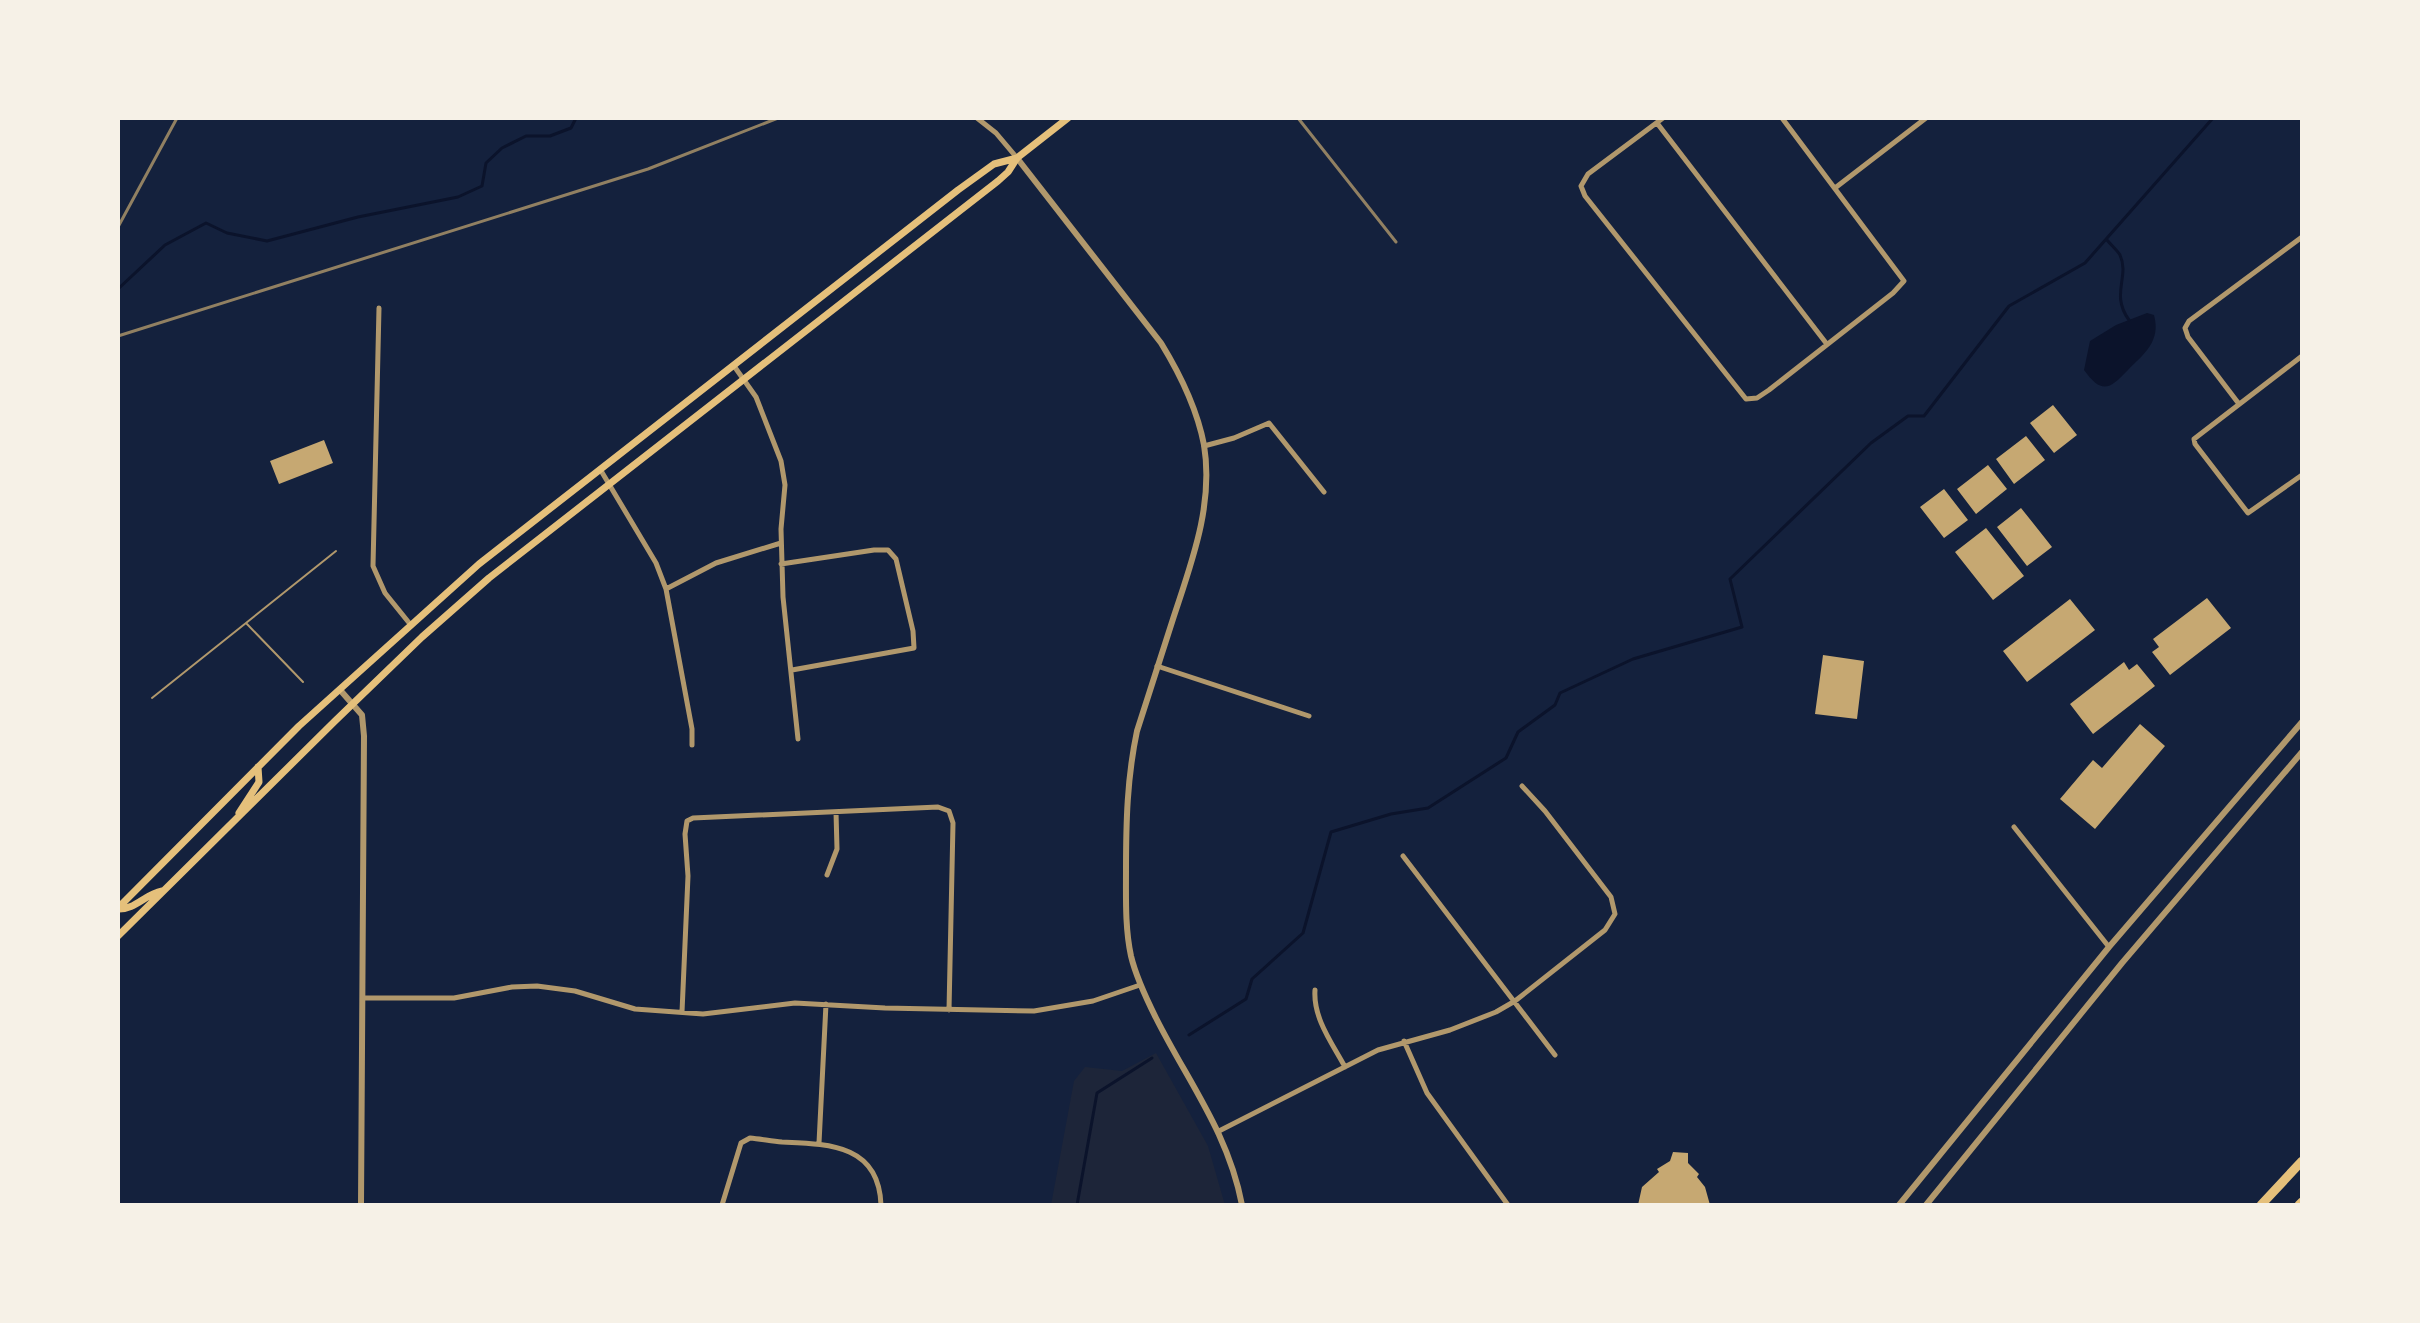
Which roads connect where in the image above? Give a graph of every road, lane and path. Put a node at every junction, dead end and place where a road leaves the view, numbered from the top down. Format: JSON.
{"nodes":[{"id":1,"x":977,"y":118,"type":"edge"},
{"id":2,"x":1068,"y":118,"type":"edge"},
{"id":3,"x":1663,"y":118,"type":"edge"},
{"id":4,"x":1792,"y":118,"type":"edge"},
{"id":5,"x":1926,"y":118,"type":"edge"},
{"id":6,"x":1784,"y":120,"type":"edge"},
{"id":7,"x":1657,"y":123,"type":"junction"},
{"id":8,"x":1017,"y":158,"type":"junction"},
{"id":9,"x":1835,"y":188,"type":"junction"},
{"id":10,"x":2302,"y":237,"type":"edge"},
{"id":11,"x":379,"y":308,"type":"dead end"},
{"id":12,"x":1826,"y":343,"type":"junction"},
{"id":13,"x":2302,"y":356,"type":"edge"},
{"id":14,"x":733,"y":365,"type":"junction"},
{"id":15,"x":744,"y":380,"type":"junction"},
{"id":16,"x":2239,"y":404,"type":"junction"},
{"id":17,"x":1204,"y":446,"type":"junction"},
{"id":18,"x":600,"y":468,"type":"junction"},
{"id":19,"x":2302,"y":475,"type":"edge"},
{"id":20,"x":609,"y":483,"type":"junction"},
{"id":21,"x":1324,"y":492,"type":"dead end"},
{"id":22,"x":781,"y":543,"type":"junction"},
{"id":23,"x":336,"y":551,"type":"dead end"},
{"id":24,"x":781,"y":564,"type":"junction"},
{"id":25,"x":666,"y":589,"type":"junction"},
{"id":26,"x":246,"y":623,"type":"junction"},
{"id":27,"x":410,"y":624,"type":"junction"},
{"id":28,"x":1157,"y":666,"type":"junction"},
{"id":29,"x":792,"y":670,"type":"junction"},
{"id":30,"x":303,"y":682,"type":"dead end"},
{"id":31,"x":341,"y":691,"type":"junction"},
{"id":32,"x":152,"y":698,"type":"dead end"},
{"id":33,"x":353,"y":705,"type":"junction"},
{"id":34,"x":1309,"y":716,"type":"dead end"},
{"id":35,"x":2302,"y":722,"type":"edge"},
{"id":36,"x":798,"y":739,"type":"dead end"},
{"id":37,"x":692,"y":745,"type":"dead end"},
{"id":38,"x":2302,"y":752,"type":"edge"},
{"id":39,"x":258,"y":767,"type":"junction"},
{"id":40,"x":1522,"y":786,"type":"dead end"},
{"id":41,"x":836,"y":812,"type":"junction"},
{"id":42,"x":232,"y":825,"type":"junction"},
{"id":43,"x":2014,"y":827,"type":"dead end"},
{"id":44,"x":1403,"y":856,"type":"dead end"},
{"id":45,"x":827,"y":875,"type":"dead end"},
{"id":46,"x":162,"y":891,"type":"junction"},
{"id":47,"x":118,"y":908,"type":"edge"},
{"id":48,"x":118,"y":936,"type":"edge"},
{"id":49,"x":2109,"y":947,"type":"junction"},
{"id":50,"x":2122,"y":963,"type":"junction"},
{"id":51,"x":1140,"y":985,"type":"junction"},
{"id":52,"x":1315,"y":990,"type":"dead end"},
{"id":53,"x":364,"y":998,"type":"junction"},
{"id":54,"x":1515,"y":1001,"type":"junction"},
{"id":55,"x":826,"y":1004,"type":"junction"},
{"id":56,"x":949,"y":1010,"type":"junction"},
{"id":57,"x":682,"y":1012,"type":"junction"},
{"id":58,"x":1404,"y":1041,"type":"junction"},
{"id":59,"x":1555,"y":1055,"type":"dead end"},
{"id":60,"x":1345,"y":1067,"type":"junction"},
{"id":61,"x":1219,"y":1131,"type":"junction"},
{"id":62,"x":819,"y":1143,"type":"junction"},
{"id":63,"x":2302,"y":1161,"type":"edge"},
{"id":64,"x":361,"y":1205,"type":"edge"},
{"id":65,"x":722,"y":1205,"type":"edge"},
{"id":66,"x":881,"y":1205,"type":"edge"},
{"id":67,"x":1242,"y":1205,"type":"edge"},
{"id":68,"x":1508,"y":1205,"type":"edge"},
{"id":69,"x":1899,"y":1205,"type":"edge"},
{"id":70,"x":1926,"y":1205,"type":"edge"},
{"id":71,"x":2261,"y":1205,"type":"edge"}],
"edges":[{"from":1,"to":8,"type":"street"},
{"from":2,"to":8,"type":"main road"},
{"from":3,"to":7,"type":"street"},
{"from":4,"to":6,"type":"street"},
{"from":5,"to":9,"type":"street"},
{"from":6,"to":9,"type":"street"},
{"from":7,"to":12,"type":"street"},
{"from":7,"to":12,"type":"street"},
{"from":8,"to":14,"type":"main road"},
{"from":8,"to":15,"type":"main road"},
{"from":8,"to":17,"type":"street"},
{"from":9,"to":12,"type":"street"},
{"from":10,"to":16,"type":"street"},
{"from":11,"to":27,"type":"street"},
{"from":13,"to":16,"type":"street"},
{"from":14,"to":15,"type":"street"},
{"from":14,"to":18,"type":"main road"},
{"from":15,"to":20,"type":"main road"},
{"from":15,"to":22,"type":"street"},
{"from":16,"to":19,"type":"street"},
{"from":17,"to":21,"type":"street"},
{"from":17,"to":28,"type":"street"},
{"from":18,"to":20,"type":"street"},
{"from":18,"to":27,"type":"main road"},
{"from":20,"to":25,"type":"street"},
{"from":20,"to":33,"type":"main road"},
{"from":22,"to":24,"type":"street"},
{"from":22,"to":25,"type":"street"},
{"from":23,"to":26,"type":"lane"},
{"from":24,"to":29,"type":"street"},
{"from":24,"to":29,"type":"street"},
{"from":25,"to":37,"type":"street"},
{"from":26,"to":30,"type":"lane"},
{"from":26,"to":32,"type":"lane"},
{"from":27,"to":31,"type":"main road"},
{"from":28,"to":34,"type":"street"},
{"from":28,"to":51,"type":"street"},
{"from":29,"to":36,"type":"street"},
{"from":31,"to":33,"type":"street"},
{"from":31,"to":39,"type":"main road"},
{"from":33,"to":42,"type":"main road"},
{"from":33,"to":53,"type":"street"},
{"from":35,"to":49,"type":"street"},
{"from":38,"to":50,"type":"street"},
{"from":39,"to":42,"type":"main road"},
{"from":39,"to":47,"type":"main road"},
{"from":40,"to":54,"type":"street"},
{"from":41,"to":45,"type":"street"},
{"from":41,"to":56,"type":"street"},
{"from":41,"to":57,"type":"street"},
{"from":42,"to":46,"type":"main road"},
{"from":43,"to":49,"type":"street"},
{"from":44,"to":54,"type":"street"},
{"from":46,"to":47,"type":"main road"},
{"from":46,"to":48,"type":"main road"},
{"from":49,"to":50,"type":"street"},
{"from":49,"to":69,"type":"street"},
{"from":50,"to":70,"type":"street"},
{"from":51,"to":56,"type":"street"},
{"from":51,"to":61,"type":"street"},
{"from":52,"to":60,"type":"street"},
{"from":53,"to":57,"type":"street"},
{"from":53,"to":64,"type":"street"},
{"from":54,"to":58,"type":"street"},
{"from":54,"to":59,"type":"street"},
{"from":55,"to":56,"type":"street"},
{"from":55,"to":57,"type":"street"},
{"from":55,"to":62,"type":"street"},
{"from":58,"to":60,"type":"street"},
{"from":58,"to":68,"type":"street"},
{"from":60,"to":61,"type":"street"},
{"from":61,"to":67,"type":"street"},
{"from":62,"to":65,"type":"street"},
{"from":62,"to":66,"type":"street"},
{"from":63,"to":71,"type":"highway"}]}
